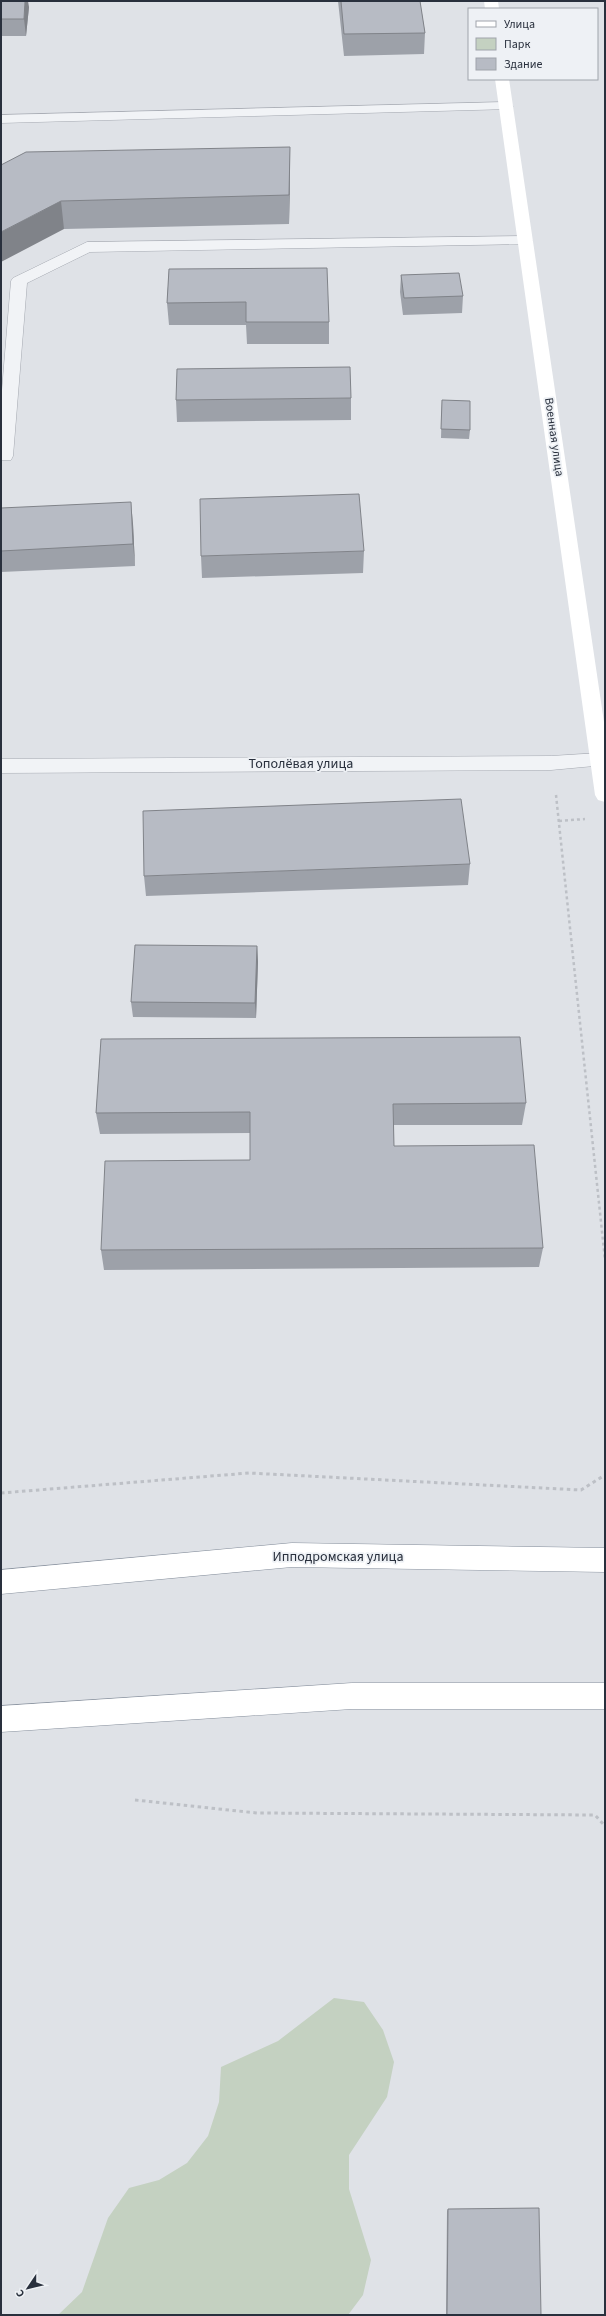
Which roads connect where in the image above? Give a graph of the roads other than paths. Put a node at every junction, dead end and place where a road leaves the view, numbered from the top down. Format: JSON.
{"nodes":[{"id":1,"x":502,"y":80,"type":"edge"},
{"id":2,"x":506,"y":106,"type":"junction"},
{"id":3,"x":1,"y":119,"type":"edge"},
{"id":4,"x":526,"y":241,"type":"junction"},
{"id":5,"x":5,"y":456,"type":"dead end"},
{"id":6,"x":600,"y":760,"type":"junction"},
{"id":7,"x":1,"y":766,"type":"edge"},
{"id":8,"x":605,"y":795,"type":"edge"},
{"id":9,"x":605,"y":1560,"type":"edge"},
{"id":10,"x":1,"y":1582,"type":"edge"},
{"id":11,"x":605,"y":1696,"type":"edge"},
{"id":12,"x":1,"y":1719,"type":"edge"}],
"edges":[{"from":1,"to":2,"type":"main road","name":"Военная улица"},
{"from":2,"to":3,"type":"street"},
{"from":2,"to":4,"type":"main road","name":"Военная улица"},
{"from":4,"to":5,"type":"street"},
{"from":4,"to":6,"type":"main road","name":"Военная улица"},
{"from":6,"to":7,"type":"street","name":"Тополёвая улица"},
{"from":6,"to":8,"type":"main road","name":"Военная улица"},
{"from":9,"to":10,"type":"main road","name":"Ипподромская улица"},
{"from":11,"to":12,"type":"main road"}]}
